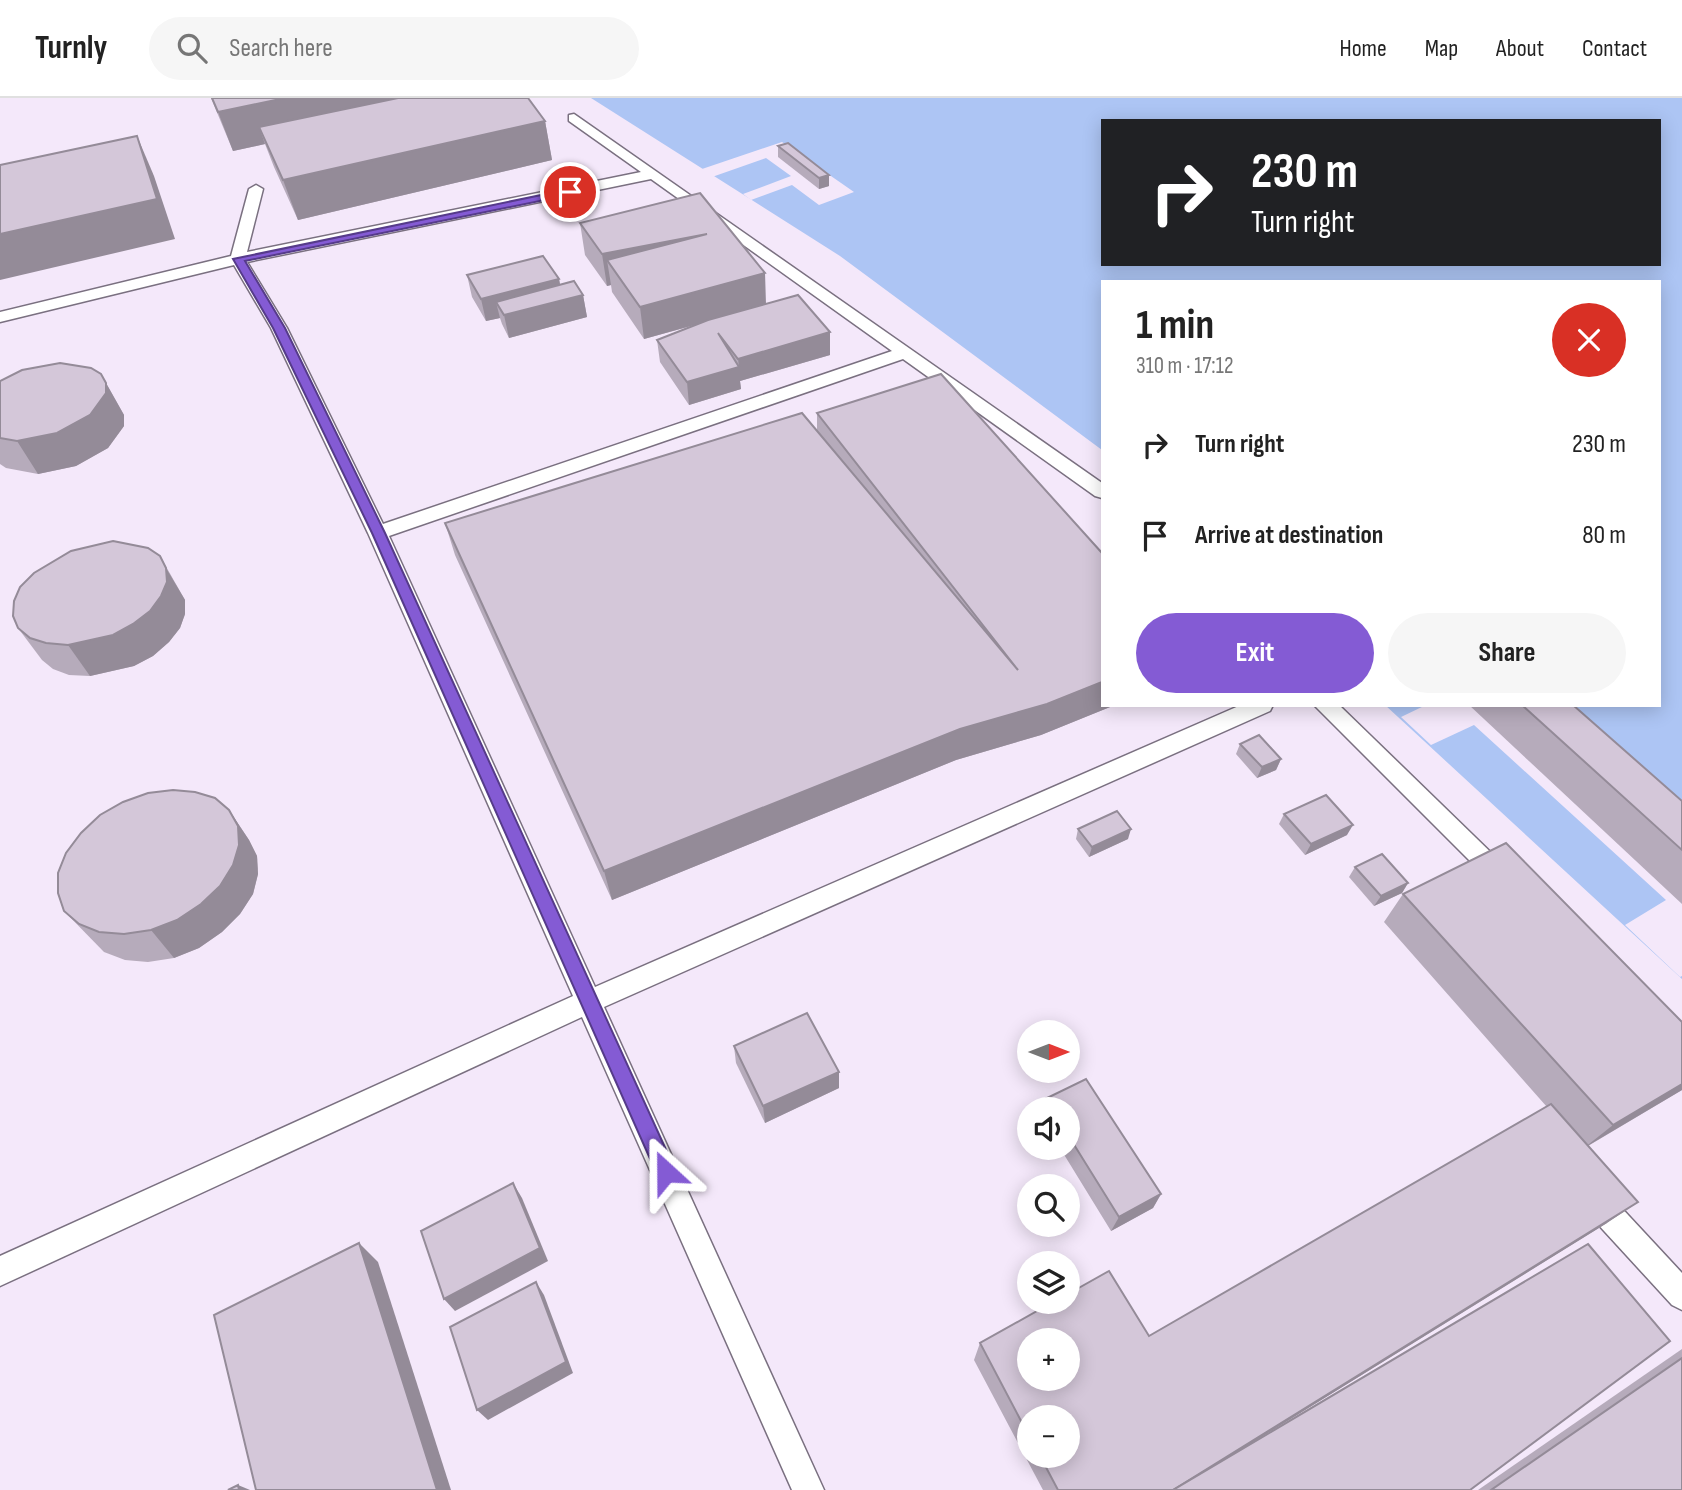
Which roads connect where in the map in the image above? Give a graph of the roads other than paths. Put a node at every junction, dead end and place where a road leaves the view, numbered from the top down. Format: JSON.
{"nodes":[{"id":1,"x":574,"y":118,"type":"dead end"},
{"id":2,"x":654,"y":174,"type":"junction"},
{"id":3,"x":256,"y":189,"type":"dead end"},
{"id":4,"x":238,"y":259,"type":"junction"},
{"id":5,"x":0,"y":317,"type":"edge"},
{"id":6,"x":906,"y":352,"type":"junction"},
{"id":7,"x":1101,"y":491,"type":"edge"},
{"id":8,"x":379,"y":533,"type":"junction"},
{"id":9,"x":1257,"y":707,"type":"edge"},
{"id":10,"x":1327,"y":707,"type":"edge"},
{"id":11,"x":1517,"y":893,"type":"edge"},
{"id":12,"x":590,"y":1001,"type":"junction"},
{"id":13,"x":1586,"y":1190,"type":"edge"},
{"id":14,"x":0,"y":1271,"type":"edge"},
{"id":15,"x":1682,"y":1295,"type":"edge"},
{"id":16,"x":808,"y":1490,"type":"edge"}],
"edges":[{"from":1,"to":2,"type":"lane"},
{"from":2,"to":4,"type":"lane"},
{"from":2,"to":6,"type":"lane"},
{"from":3,"to":4,"type":"lane"},
{"from":4,"to":5,"type":"lane"},
{"from":4,"to":8,"type":"lane"},
{"from":6,"to":7,"type":"lane"},
{"from":6,"to":8,"type":"lane"},
{"from":8,"to":12,"type":"lane"},
{"from":9,"to":12,"type":"lane"},
{"from":10,"to":11,"type":"lane"},
{"from":12,"to":14,"type":"lane"},
{"from":12,"to":16,"type":"lane"},
{"from":13,"to":15,"type":"lane"}]}
